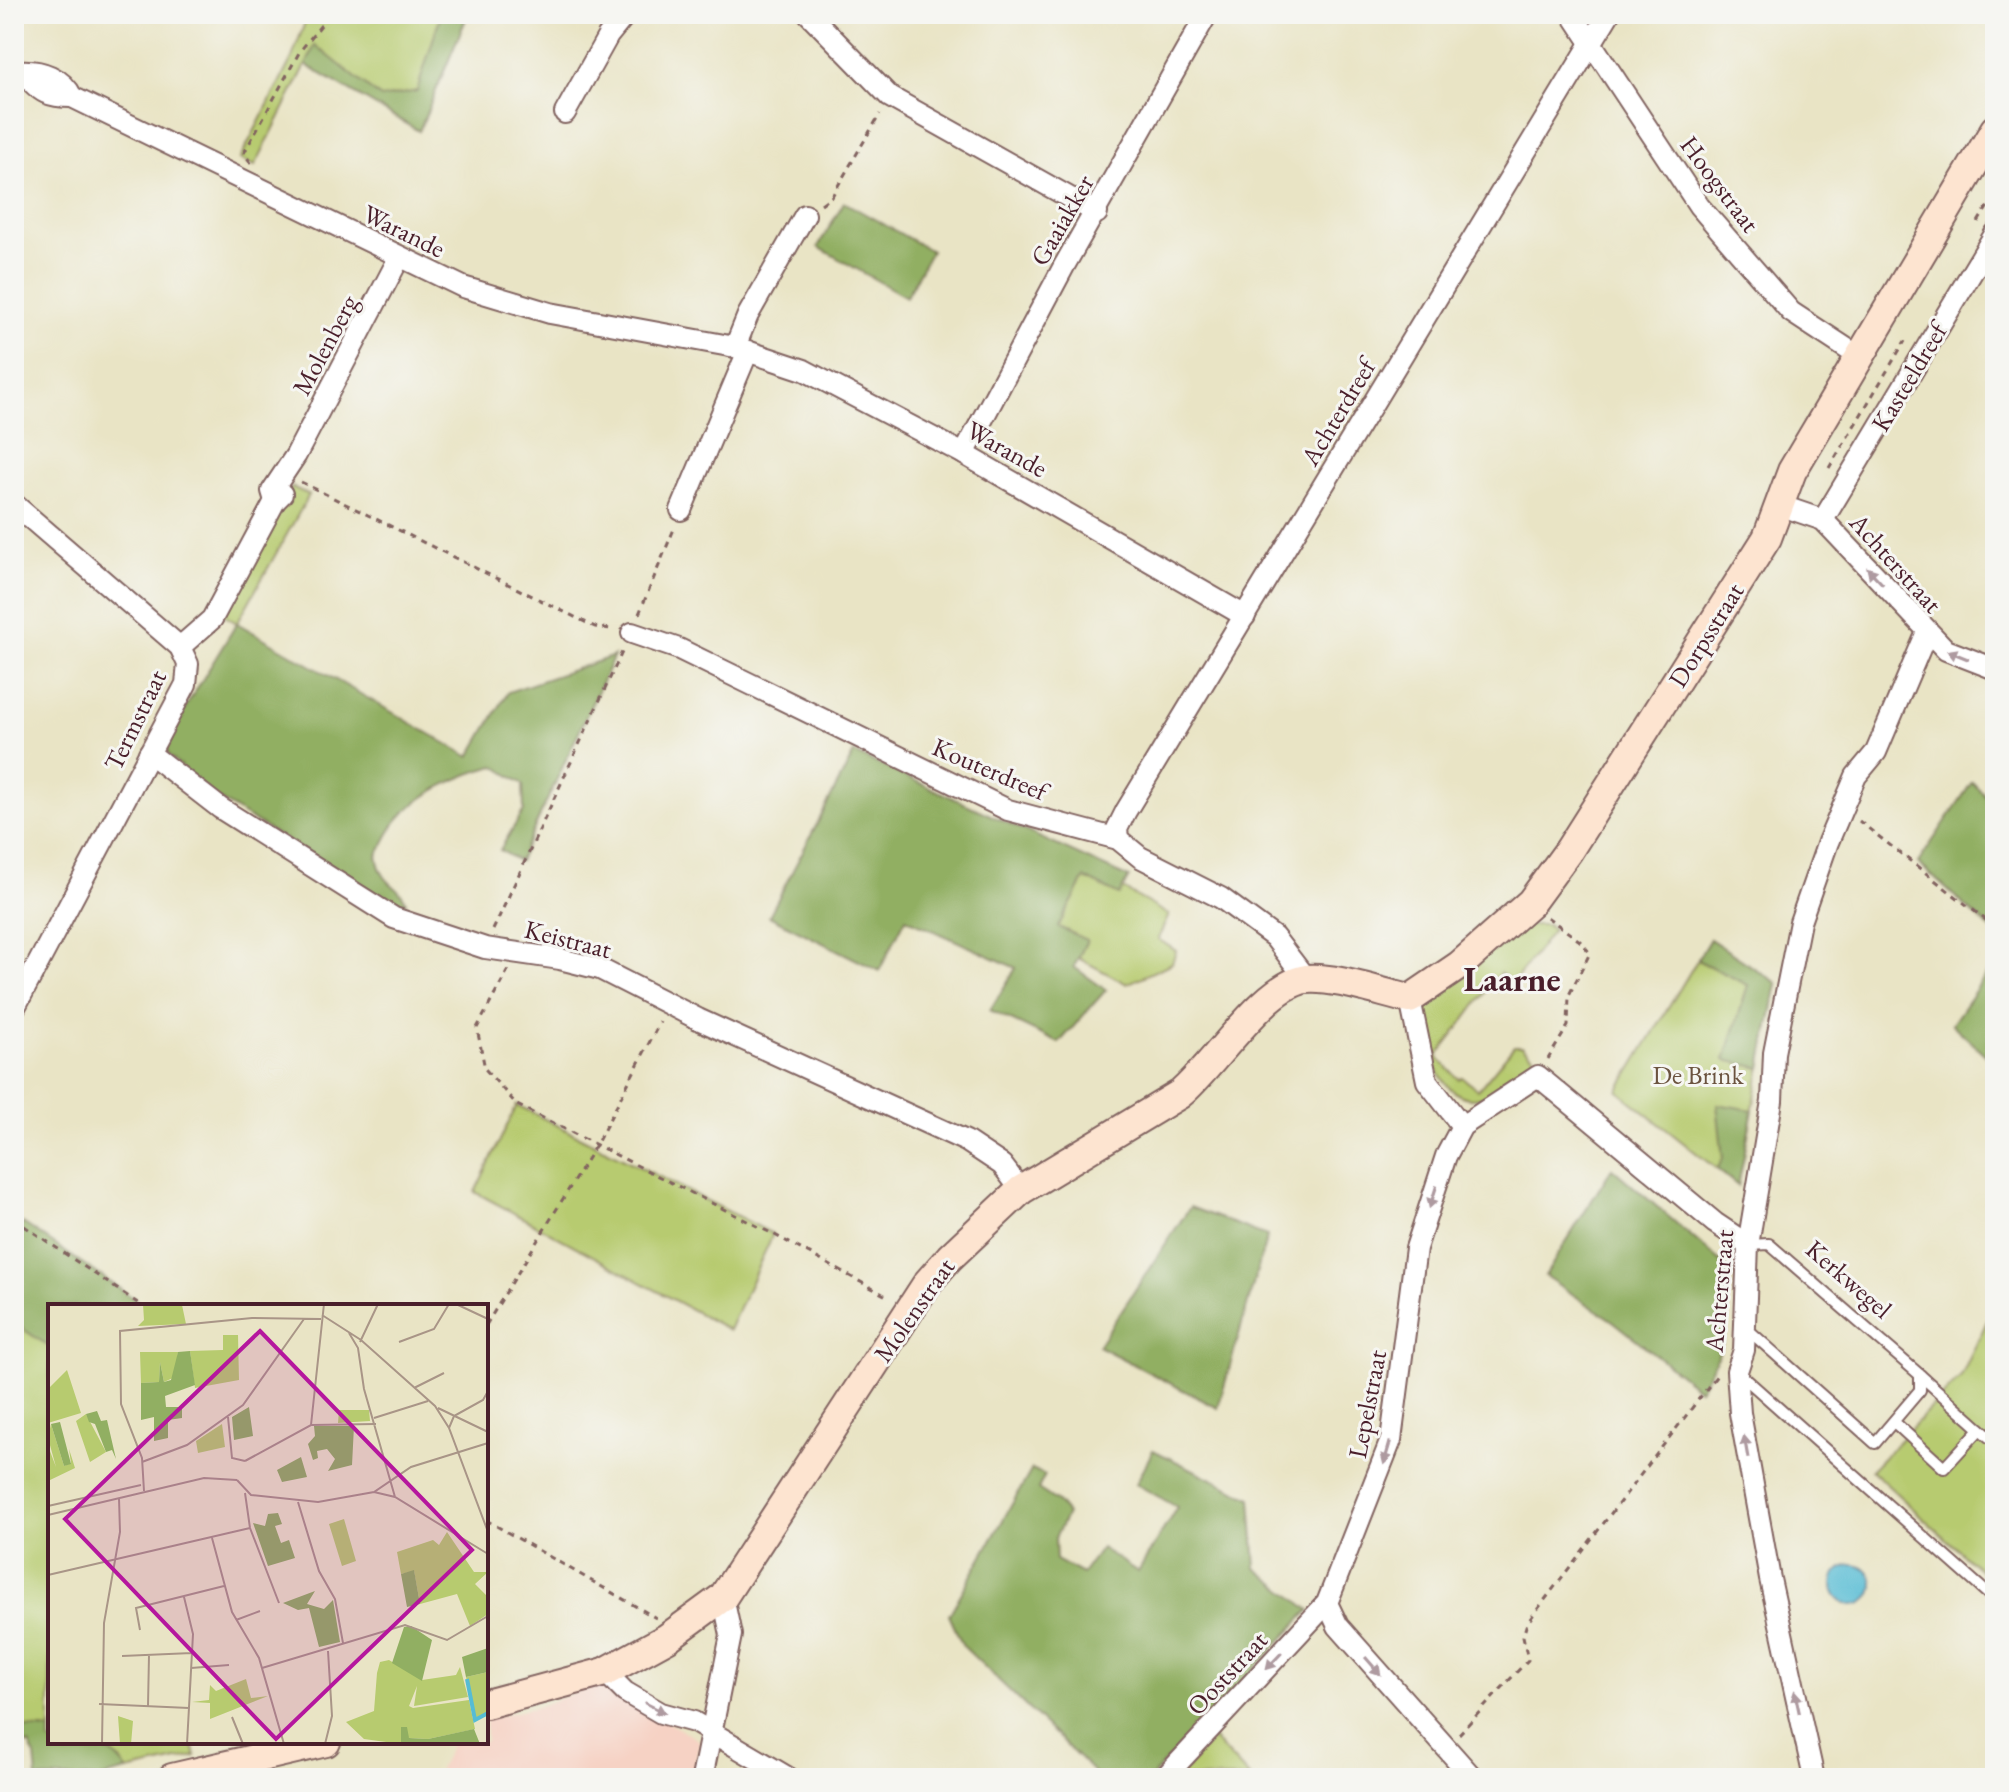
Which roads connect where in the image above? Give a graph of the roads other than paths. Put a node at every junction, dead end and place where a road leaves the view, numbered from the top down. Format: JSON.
{"nodes":[{"id":1,"x":626,"y":14,"type":"edge"},
{"id":2,"x":809,"y":14,"type":"edge"},
{"id":3,"x":1207,"y":14,"type":"edge"},
{"id":4,"x":1572,"y":14,"type":"edge"},
{"id":5,"x":1609,"y":14,"type":"edge"},
{"id":6,"x":1592,"y":42,"type":"junction"},
{"id":7,"x":17,"y":69,"type":"edge"},
{"id":8,"x":565,"y":113,"type":"dead end"},
{"id":9,"x":1995,"y":129,"type":"edge"},
{"id":10,"x":1097,"y":213,"type":"junction"},
{"id":11,"x":805,"y":215,"type":"road end"},
{"id":12,"x":1995,"y":234,"type":"edge"},
{"id":13,"x":399,"y":258,"type":"junction"},
{"id":14,"x":1864,"y":346,"type":"junction"},
{"id":15,"x":742,"y":349,"type":"junction"},
{"id":16,"x":964,"y":454,"type":"junction"},
{"id":17,"x":296,"y":455,"type":"junction"},
{"id":18,"x":275,"y":501,"type":"junction"},
{"id":19,"x":14,"y":504,"type":"edge"},
{"id":20,"x":1779,"y":505,"type":"junction"},
{"id":21,"x":681,"y":510,"type":"road end"},
{"id":22,"x":1823,"y":520,"type":"junction"},
{"id":23,"x":1245,"y":616,"type":"junction"},
{"id":24,"x":1927,"y":632,"type":"junction"},
{"id":25,"x":632,"y":633,"type":"road end"},
{"id":26,"x":180,"y":647,"type":"junction"},
{"id":27,"x":1995,"y":669,"type":"edge"},
{"id":28,"x":149,"y":753,"type":"junction"},
{"id":29,"x":1118,"y":839,"type":"junction"},
{"id":30,"x":1306,"y":979,"type":"junction"},
{"id":31,"x":1410,"y":999,"type":"junction"},
{"id":32,"x":14,"y":1009,"type":"edge"},
{"id":33,"x":1462,"y":1126,"type":"junction"},
{"id":34,"x":1021,"y":1190,"type":"junction"},
{"id":35,"x":1748,"y":1245,"type":"junction"},
{"id":36,"x":1745,"y":1327,"type":"junction"},
{"id":37,"x":1737,"y":1371,"type":"junction"},
{"id":38,"x":1920,"y":1375,"type":"junction"},
{"id":39,"x":1894,"y":1422,"type":"junction"},
{"id":40,"x":1980,"y":1429,"type":"junction"},
{"id":41,"x":1995,"y":1437,"type":"edge"},
{"id":42,"x":723,"y":1597,"type":"junction"},
{"id":43,"x":1995,"y":1600,"type":"edge"},
{"id":44,"x":1327,"y":1603,"type":"junction"},
{"id":45,"x":605,"y":1672,"type":"junction"},
{"id":46,"x":488,"y":1703,"type":"edge"},
{"id":47,"x":713,"y":1732,"type":"junction"},
{"id":48,"x":317,"y":1744,"type":"edge"},
{"id":49,"x":172,"y":1778,"type":"edge"},
{"id":50,"x":702,"y":1778,"type":"edge"},
{"id":51,"x":789,"y":1778,"type":"edge"},
{"id":52,"x":1164,"y":1778,"type":"edge"},
{"id":53,"x":1473,"y":1778,"type":"edge"},
{"id":54,"x":1814,"y":1778,"type":"edge"}],
"edges":[{"from":1,"to":8,"type":"street"},
{"from":2,"to":10,"type":"street"},
{"from":3,"to":10,"type":"street","name":"Gaaiakker"},
{"from":4,"to":6,"type":"street","name":"Hoogstraat"},
{"from":5,"to":6,"type":"street","name":"Achterdreef"},
{"from":6,"to":14,"type":"street","name":"Hoogstraat"},
{"from":6,"to":23,"type":"street","name":"Achterdreef"},
{"from":7,"to":13,"type":"street","name":"Warande"},
{"from":9,"to":14,"type":"street","name":"Kasteeldreef"},
{"from":10,"to":16,"type":"street","name":"Gaaiakker"},
{"from":11,"to":15,"type":"street"},
{"from":12,"to":22,"type":"street","name":"Kasteeldreef"},
{"from":13,"to":15,"type":"street","name":"Warande"},
{"from":13,"to":17,"type":"street","name":"Molenberg"},
{"from":14,"to":20,"type":"street","name":"Dorpsstraat"},
{"from":15,"to":16,"type":"street","name":"Warande"},
{"from":15,"to":21,"type":"street"},
{"from":16,"to":23,"type":"street","name":"Warande"},
{"from":17,"to":18,"type":"street","name":"Molenberg"},
{"from":17,"to":18,"type":"street","name":"Molenberg"},
{"from":18,"to":26,"type":"street","name":"Molenberg"},
{"from":19,"to":26,"type":"street","name":"Termstraat"},
{"from":20,"to":22,"type":"street","name":"Achterstraat"},
{"from":20,"to":31,"type":"street","name":"Dorpsstraat"},
{"from":24,"to":22,"type":"street","name":"Achterstraat","one_way":true},
{"from":23,"to":29,"type":"street","name":"Achterdreef"},
{"from":27,"to":24,"type":"street","one_way":true},
{"from":24,"to":35,"type":"street","name":"Achterstraat"},
{"from":25,"to":29,"type":"street","name":"Kouterdreef"},
{"from":26,"to":28,"type":"street","name":"Termstraat"},
{"from":28,"to":32,"type":"street","name":"Termstraat"},
{"from":28,"to":34,"type":"street","name":"Keistraat"},
{"from":29,"to":30,"type":"street","name":"Kouterdreef"},
{"from":30,"to":31,"type":"street"},
{"from":30,"to":34,"type":"street","name":"Molenstraat"},
{"from":31,"to":33,"type":"street"},
{"from":33,"to":35,"type":"street","name":"Kerkwegel"},
{"from":33,"to":44,"type":"street","name":"Lepelstraat","one_way":true},
{"from":34,"to":42,"type":"street","name":"Molenstraat"},
{"from":35,"to":36,"type":"street","name":"Achterstraat"},
{"from":35,"to":38,"type":"lane","name":"Kerkwegel"},
{"from":36,"to":37,"type":"street","name":"Achterstraat"},
{"from":36,"to":39,"type":"lane"},
{"from":37,"to":43,"type":"lane"},
{"from":54,"to":37,"type":"street","name":"Achterstraat","one_way":true},
{"from":38,"to":39,"type":"lane"},
{"from":38,"to":40,"type":"lane","name":"Kerkwegel"},
{"from":39,"to":40,"type":"lane"},
{"from":40,"to":41,"type":"lane","name":"Kerkwegel"},
{"from":42,"to":45,"type":"street"},
{"from":42,"to":47,"type":"street"},
{"from":44,"to":52,"type":"street","name":"Ooststraat","one_way":true},
{"from":44,"to":53,"type":"street","one_way":true},
{"from":45,"to":46,"type":"street"},
{"from":45,"to":47,"type":"street","one_way":true},
{"from":47,"to":50,"type":"street"},
{"from":47,"to":51,"type":"street"},
{"from":48,"to":49,"type":"street"}]}
